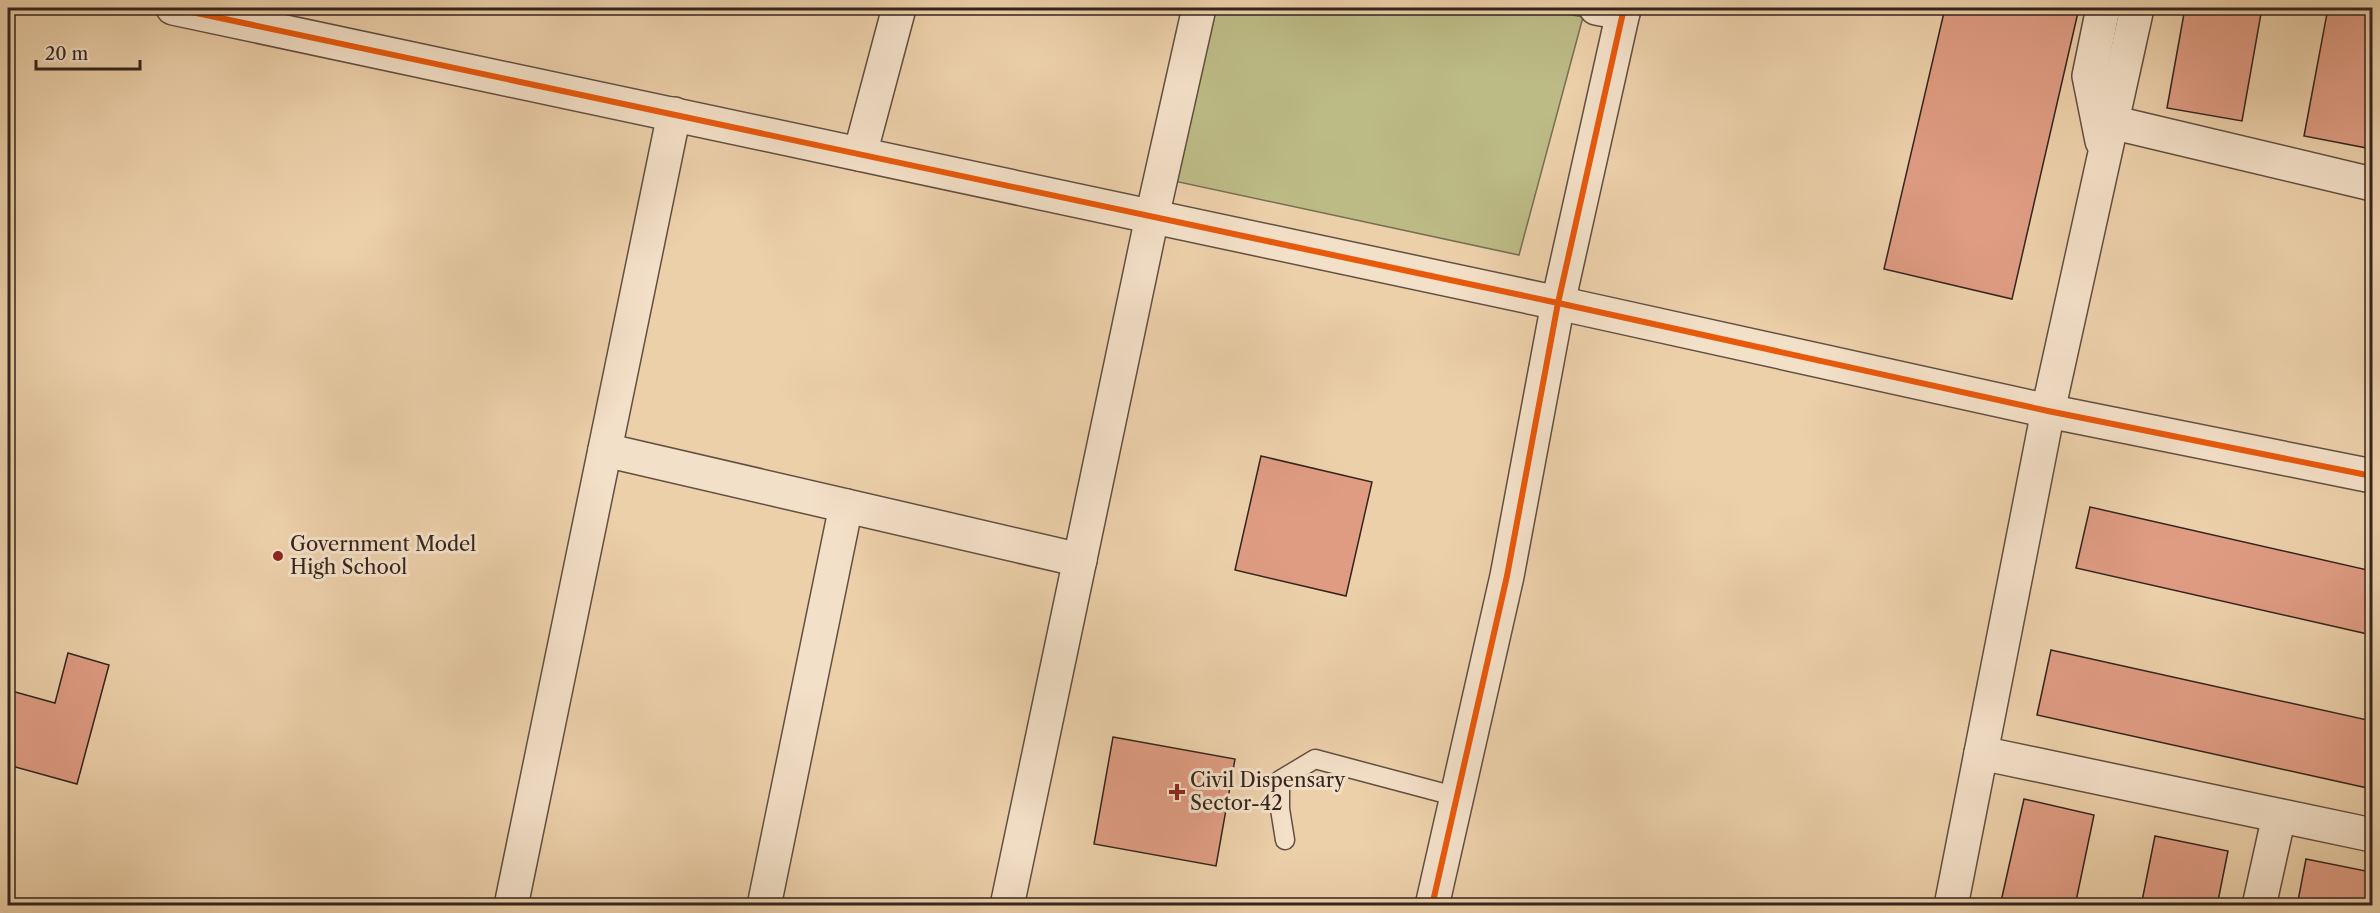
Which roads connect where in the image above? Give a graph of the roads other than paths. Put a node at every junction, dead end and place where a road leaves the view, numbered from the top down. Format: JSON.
{"nodes":[{"id":1,"x":173,"y":8,"type":"edge"},
{"id":2,"x":899,"y":8,"type":"edge"},
{"id":3,"x":1198,"y":8,"type":"edge"},
{"id":4,"x":2103,"y":8,"type":"edge"},
{"id":5,"x":2137,"y":8,"type":"edge"},
{"id":6,"x":1614,"y":9,"type":"edge"},
{"id":7,"x":674,"y":114,"type":"junction"},
{"id":8,"x":2111,"y":122,"type":"junction"},
{"id":9,"x":860,"y":154,"type":"junction"},
{"id":10,"x":2104,"y":154,"type":"junction"},
{"id":11,"x":2373,"y":184,"type":"edge"},
{"id":12,"x":1152,"y":217,"type":"junction"},
{"id":13,"x":1558,"y":303,"type":"junction"},
{"id":14,"x":2048,"y":411,"type":"junction"},
{"id":15,"x":605,"y":450,"type":"junction"},
{"id":16,"x":2373,"y":476,"type":"edge"},
{"id":17,"x":846,"y":506,"type":"junction"},
{"id":18,"x":1080,"y":560,"type":"junction"},
{"id":19,"x":1981,"y":753,"type":"junction"},
{"id":20,"x":1458,"y":798,"type":"junction"},
{"id":21,"x":2279,"y":816,"type":"junction"},
{"id":22,"x":2373,"y":835,"type":"edge"},
{"id":23,"x":1285,"y":840,"type":"dead end"},
{"id":24,"x":511,"y":906,"type":"edge"},
{"id":25,"x":764,"y":906,"type":"edge"},
{"id":26,"x":1007,"y":906,"type":"edge"},
{"id":27,"x":1432,"y":906,"type":"edge"},
{"id":28,"x":1951,"y":906,"type":"edge"},
{"id":29,"x":2259,"y":906,"type":"edge"}],
"edges":[{"from":1,"to":7,"type":"street"},
{"from":2,"to":9,"type":"street"},
{"from":3,"to":12,"type":"street"},
{"from":4,"to":10,"type":"street"},
{"from":5,"to":8,"type":"street"},
{"from":6,"to":13,"type":"street"},
{"from":7,"to":9,"type":"street"},
{"from":7,"to":15,"type":"street"},
{"from":8,"to":10,"type":"street"},
{"from":8,"to":11,"type":"street"},
{"from":9,"to":12,"type":"street"},
{"from":10,"to":14,"type":"street"},
{"from":12,"to":13,"type":"street"},
{"from":12,"to":18,"type":"street"},
{"from":13,"to":14,"type":"street"},
{"from":13,"to":20,"type":"street"},
{"from":14,"to":16,"type":"street"},
{"from":14,"to":19,"type":"street"},
{"from":15,"to":17,"type":"street"},
{"from":15,"to":24,"type":"street"},
{"from":17,"to":18,"type":"street"},
{"from":17,"to":25,"type":"street"},
{"from":18,"to":26,"type":"street"},
{"from":19,"to":21,"type":"street"},
{"from":19,"to":28,"type":"street"},
{"from":20,"to":23,"type":"lane"},
{"from":20,"to":27,"type":"street"},
{"from":21,"to":22,"type":"street"},
{"from":21,"to":29,"type":"street"}]}
